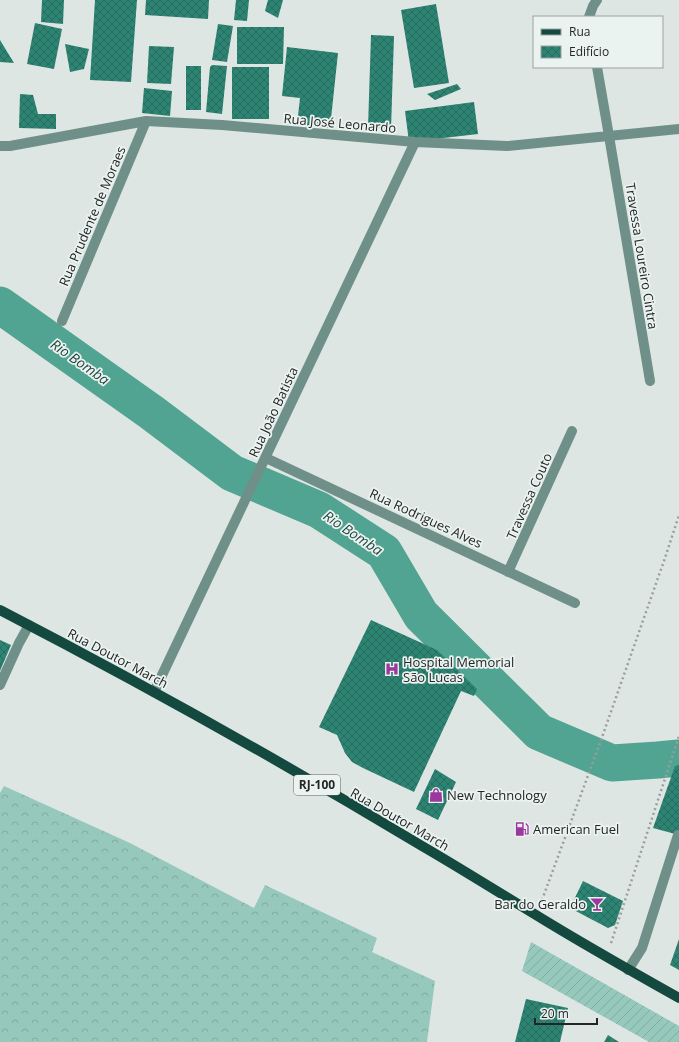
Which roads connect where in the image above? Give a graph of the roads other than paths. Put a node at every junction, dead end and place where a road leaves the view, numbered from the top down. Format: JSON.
{"nodes":[{"id":1,"x":597,"y":0,"type":"edge"},
{"id":2,"x":589,"y":16,"type":"edge"},
{"id":3,"x":597,"y":68,"type":"edge"},
{"id":4,"x":146,"y":121,"type":"junction"},
{"id":5,"x":679,"y":129,"type":"edge"},
{"id":6,"x":609,"y":136,"type":"junction"},
{"id":7,"x":415,"y":142,"type":"junction"},
{"id":8,"x":0,"y":146,"type":"edge"},
{"id":9,"x":62,"y":321,"type":"dead end"},
{"id":10,"x":650,"y":381,"type":"dead end"},
{"id":11,"x":572,"y":431,"type":"dead end"},
{"id":12,"x":266,"y":458,"type":"junction"},
{"id":13,"x":508,"y":572,"type":"junction"},
{"id":14,"x":575,"y":603,"type":"dead end"},
{"id":15,"x":0,"y":610,"type":"edge"},
{"id":16,"x":29,"y":625,"type":"junction"},
{"id":17,"x":0,"y":685,"type":"edge"},
{"id":18,"x":154,"y":692,"type":"junction"},
{"id":19,"x":678,"y":835,"type":"dead end"},
{"id":20,"x":628,"y":970,"type":"junction"},
{"id":21,"x":679,"y":998,"type":"edge"}],
"edges":[{"from":1,"to":2,"type":"street"},
{"from":3,"to":6,"type":"street","name":"Travessa Loureiro Cintra"},
{"from":4,"to":7,"type":"street","name":"Rua José Leonardo"},
{"from":4,"to":8,"type":"street","name":"Rua José Leonardo"},
{"from":4,"to":9,"type":"street","name":"Rua Prudente de Moraes"},
{"from":5,"to":6,"type":"street","name":"Rua José Leonardo"},
{"from":6,"to":7,"type":"street","name":"Rua José Leonardo"},
{"from":6,"to":10,"type":"street","name":"Travessa Loureiro Cintra"},
{"from":7,"to":12,"type":"street","name":"Rua João Batista"},
{"from":11,"to":13,"type":"street","name":"Travessa Couto"},
{"from":12,"to":13,"type":"street","name":"Rua Rodrigues Alves"},
{"from":12,"to":18,"type":"street","name":"Rua João Batista"},
{"from":13,"to":14,"type":"street","name":"Rua Rodrigues Alves"},
{"from":15,"to":16,"type":"main road","name":"Rua Doutor March","number":"RJ-100"},
{"from":16,"to":17,"type":"street"},
{"from":16,"to":18,"type":"main road","name":"Rua Doutor March","number":"RJ-100"},
{"from":18,"to":20,"type":"main road","name":"Rua Doutor March","number":"RJ-100"},
{"from":19,"to":20,"type":"street"},
{"from":20,"to":21,"type":"main road","name":"Rua Doutor March","number":"RJ-100"}]}
